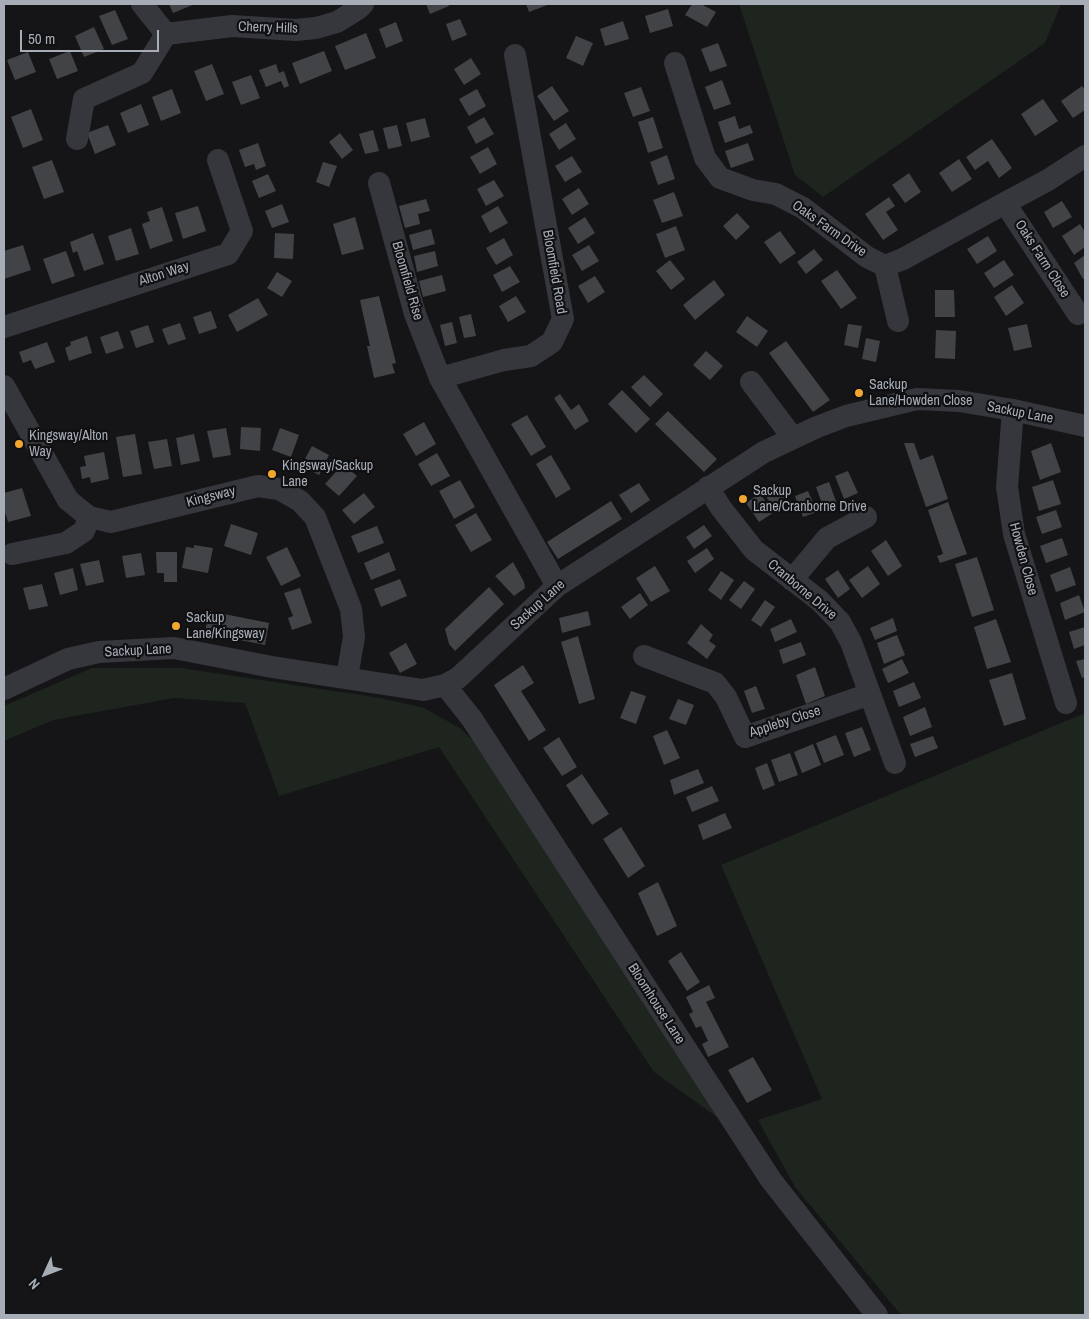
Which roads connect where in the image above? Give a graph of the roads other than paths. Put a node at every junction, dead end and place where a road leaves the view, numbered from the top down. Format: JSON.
{"nodes":[{"id":1,"x":142,"y":4,"type":"edge"},
{"id":2,"x":364,"y":4,"type":"edge"},
{"id":3,"x":166,"y":34,"type":"junction"},
{"id":4,"x":515,"y":55,"type":"dead end"},
{"id":5,"x":675,"y":63,"type":"dead end"},
{"id":6,"x":77,"y":139,"type":"dead end"},
{"id":7,"x":1085,"y":156,"type":"edge"},
{"id":8,"x":218,"y":160,"type":"dead end"},
{"id":9,"x":379,"y":183,"type":"dead end"},
{"id":10,"x":1006,"y":204,"type":"junction"},
{"id":11,"x":885,"y":266,"type":"junction"},
{"id":12,"x":1078,"y":314,"type":"dead end"},
{"id":13,"x":898,"y":321,"type":"dead end"},
{"id":14,"x":4,"y":327,"type":"edge"},
{"id":15,"x":440,"y":378,"type":"junction"},
{"id":16,"x":751,"y":382,"type":"dead end"},
{"id":17,"x":4,"y":386,"type":"edge"},
{"id":18,"x":1013,"y":410,"type":"junction"},
{"id":19,"x":1085,"y":426,"type":"edge"},
{"id":20,"x":793,"y":438,"type":"junction"},
{"id":21,"x":708,"y":487,"type":"junction"},
{"id":22,"x":89,"y":517,"type":"junction"},
{"id":23,"x":866,"y":517,"type":"dead end"},
{"id":24,"x":12,"y":554,"type":"dead end"},
{"id":25,"x":792,"y":580,"type":"junction"},
{"id":26,"x":556,"y":586,"type":"junction"},
{"id":27,"x":644,"y":656,"type":"dead end"},
{"id":28,"x":347,"y":677,"type":"junction"},
{"id":29,"x":445,"y":685,"type":"junction"},
{"id":30,"x":4,"y":689,"type":"edge"},
{"id":31,"x":870,"y":694,"type":"junction"},
{"id":32,"x":1066,"y":703,"type":"dead end"},
{"id":33,"x":894,"y":764,"type":"dead end"},
{"id":34,"x":877,"y":1315,"type":"edge"}],
"edges":[{"from":1,"to":3,"type":"street"},
{"from":2,"to":3,"type":"street","name":"Cherry Hills"},
{"from":3,"to":6,"type":"street"},
{"from":4,"to":15,"type":"street","name":"Bloomfield Road"},
{"from":5,"to":11,"type":"street","name":"Oaks Farm Drive"},
{"from":7,"to":10,"type":"street"},
{"from":8,"to":14,"type":"street","name":"Alton Way"},
{"from":9,"to":15,"type":"street","name":"Bloomfield Rise"},
{"from":10,"to":11,"type":"street"},
{"from":10,"to":12,"type":"street","name":"Oaks Farm Close"},
{"from":11,"to":13,"type":"street"},
{"from":15,"to":26,"type":"street"},
{"from":16,"to":20,"type":"street"},
{"from":17,"to":22,"type":"street","name":"Kingsway"},
{"from":18,"to":19,"type":"street","name":"Sackup Lane"},
{"from":18,"to":20,"type":"street","name":"Sackup Lane"},
{"from":18,"to":32,"type":"street","name":"Howden Close"},
{"from":20,"to":21,"type":"street","name":"Sackup Lane"},
{"from":21,"to":25,"type":"street","name":"Cranborne Drive"},
{"from":21,"to":26,"type":"street","name":"Sackup Lane"},
{"from":22,"to":24,"type":"street"},
{"from":22,"to":28,"type":"street","name":"Kingsway"},
{"from":23,"to":25,"type":"street"},
{"from":25,"to":31,"type":"street","name":"Cranborne Drive"},
{"from":26,"to":29,"type":"street","name":"Sackup Lane"},
{"from":27,"to":31,"type":"street","name":"Appleby Close"},
{"from":28,"to":29,"type":"street","name":"Sackup Lane"},
{"from":28,"to":30,"type":"street","name":"Sackup Lane"},
{"from":29,"to":34,"type":"street","name":"Bloomhouse Lane"},
{"from":31,"to":33,"type":"street","name":"Cranborne Drive"}]}
